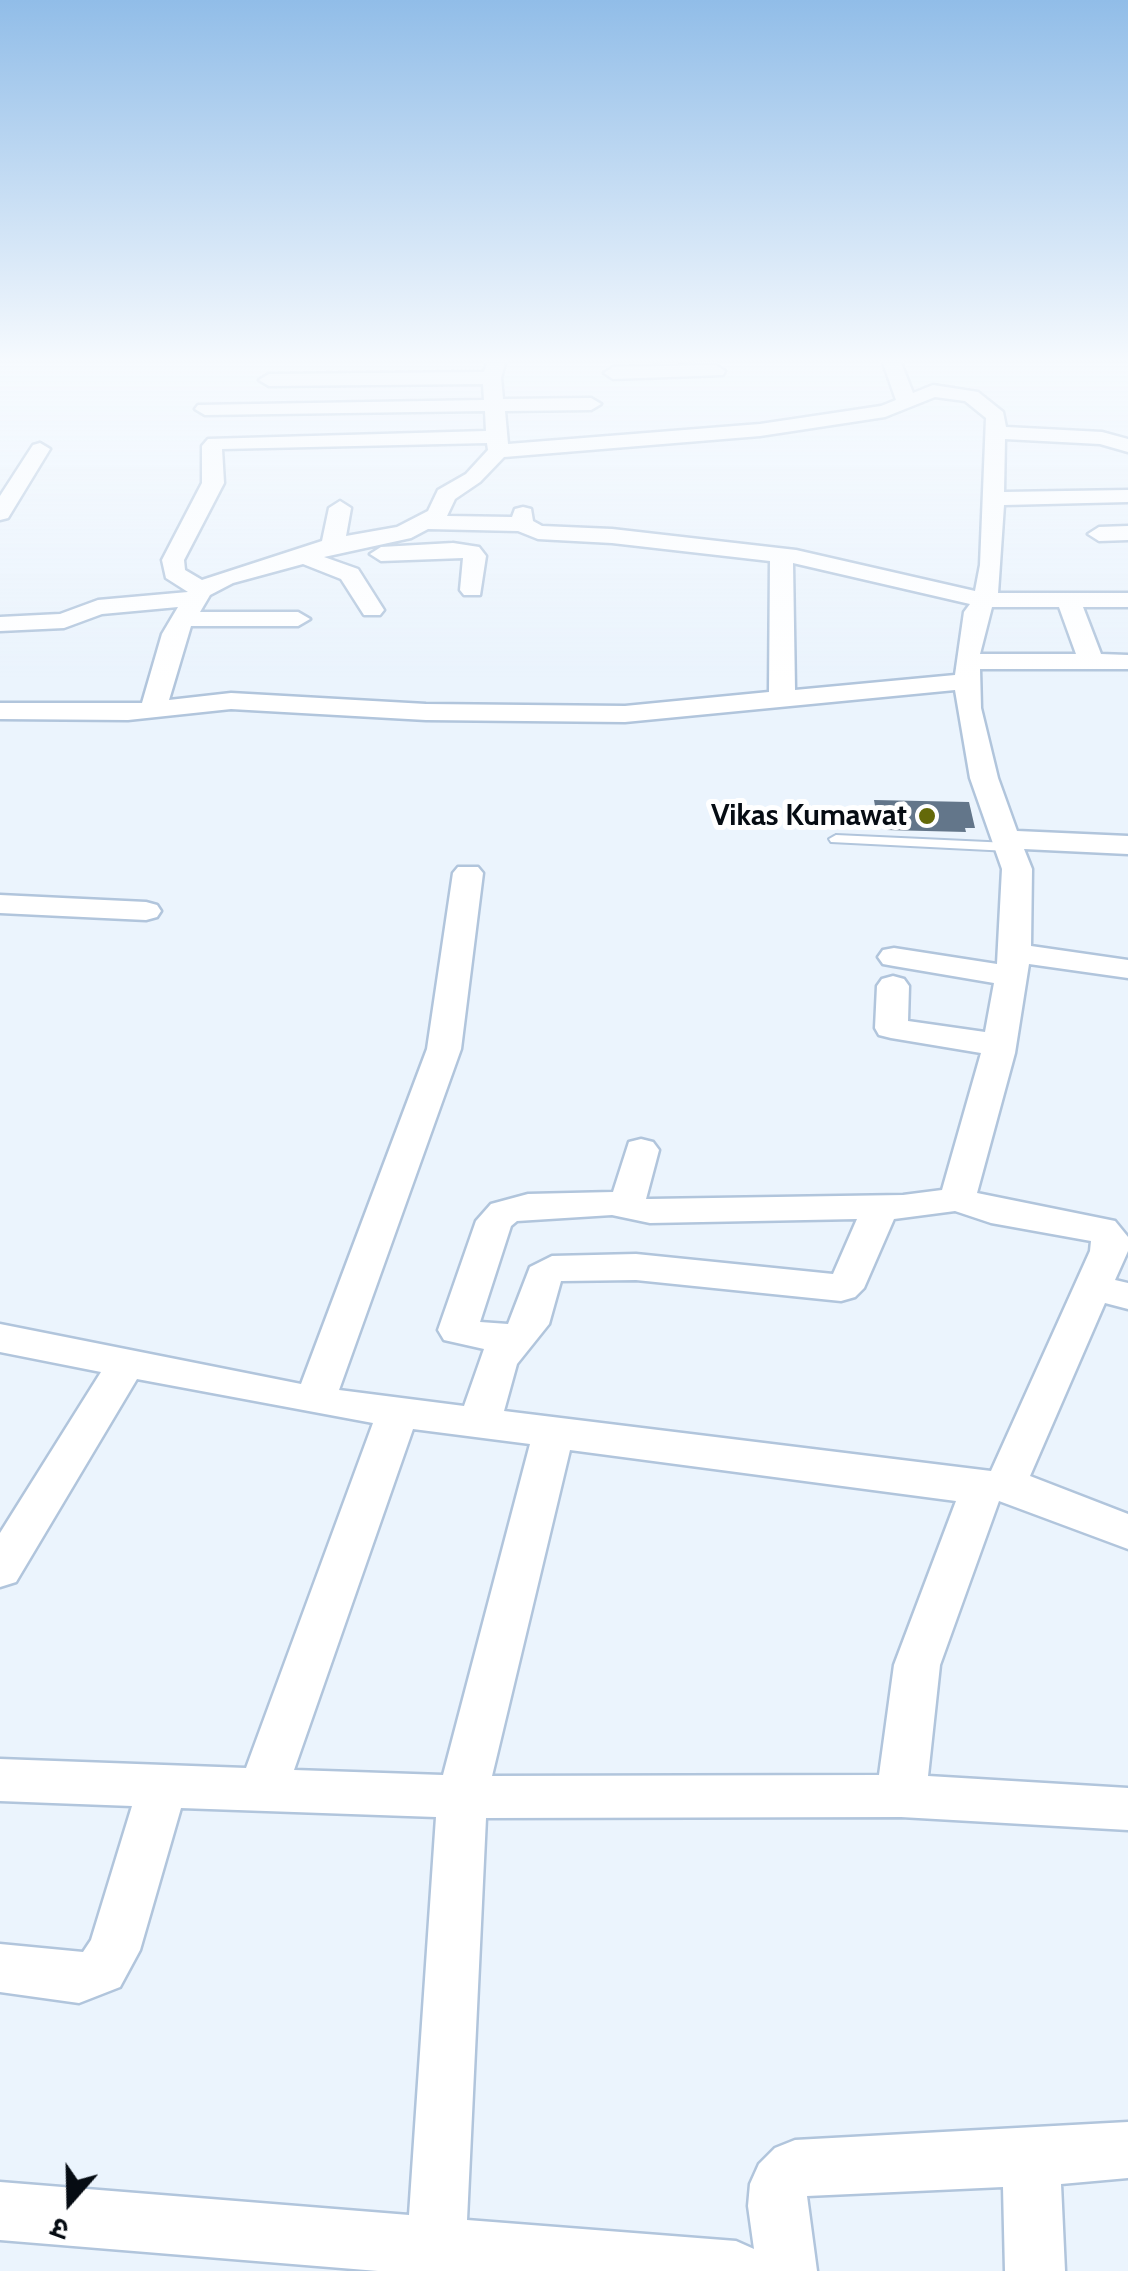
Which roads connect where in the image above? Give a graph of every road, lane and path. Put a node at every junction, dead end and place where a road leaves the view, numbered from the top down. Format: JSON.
{"nodes":[{"id":1,"x":28,"y":469,"type":"edge"},
{"id":2,"x":213,"y":469,"type":"edge"},
{"id":3,"x":479,"y":469,"type":"edge"},
{"id":4,"x":994,"y":469,"type":"edge"},
{"id":5,"x":1128,"y":496,"type":"edge"},
{"id":6,"x":992,"y":500,"type":"junction"},
{"id":7,"x":340,"y":508,"type":"dead end"},
{"id":8,"x":0,"y":513,"type":"edge"},
{"id":9,"x":428,"y":522,"type":"junction"},
{"id":10,"x":1099,"y":534,"type":"dead end"},
{"id":11,"x":1128,"y":534,"type":"edge"},
{"id":12,"x":317,"y":552,"type":"junction"},
{"id":13,"x":782,"y":556,"type":"junction"},
{"id":14,"x":472,"y":590,"type":"dead end"},
{"id":15,"x":986,"y":600,"type":"junction"},
{"id":16,"x":1068,"y":600,"type":"junction"},
{"id":17,"x":1128,"y":600,"type":"edge"},
{"id":18,"x":192,"y":603,"type":"junction"},
{"id":19,"x":372,"y":610,"type":"dead end"},
{"id":20,"x":298,"y":619,"type":"dead end"},
{"id":21,"x":0,"y":624,"type":"edge"},
{"id":22,"x":1128,"y":662,"type":"edge"},
{"id":23,"x":1092,"y":663,"type":"junction"},
{"id":24,"x":967,"y":671,"type":"junction"},
{"id":25,"x":782,"y":699,"type":"junction"},
{"id":26,"x":152,"y":710,"type":"junction"},
{"id":27,"x":0,"y":711,"type":"edge"},
{"id":28,"x":836,"y":838,"type":"dead end"},
{"id":29,"x":1007,"y":843,"type":"junction"},
{"id":30,"x":1128,"y":845,"type":"edge"},
{"id":31,"x":468,"y":873,"type":"dead end"},
{"id":32,"x":0,"y":904,"type":"edge"},
{"id":33,"x":146,"y":911,"type":"dead end"},
{"id":34,"x":1013,"y":964,"type":"junction"},
{"id":35,"x":1128,"y":968,"type":"edge"},
{"id":36,"x":1000,"y":1044,"type":"junction"},
{"id":37,"x":641,"y":1150,"type":"dead end"},
{"id":38,"x":957,"y":1199,"type":"junction"},
{"id":39,"x":618,"y":1205,"type":"junction"},
{"id":40,"x":881,"y":1207,"type":"junction"},
{"id":41,"x":1119,"y":1238,"type":"edge"},
{"id":42,"x":1110,"y":1292,"type":"edge"},
{"id":43,"x":0,"y":1338,"type":"edge"},
{"id":44,"x":517,"y":1338,"type":"junction"},
{"id":45,"x":126,"y":1365,"type":"junction"},
{"id":46,"x":315,"y":1401,"type":"junction"},
{"id":47,"x":398,"y":1412,"type":"junction"},
{"id":48,"x":480,"y":1423,"type":"junction"},
{"id":49,"x":554,"y":1432,"type":"junction"},
{"id":50,"x":994,"y":1487,"type":"junction"},
{"id":51,"x":1128,"y":1532,"type":"edge"},
{"id":52,"x":0,"y":1570,"type":"edge"},
{"id":53,"x":0,"y":1780,"type":"edge"},
{"id":54,"x":162,"y":1788,"type":"junction"},
{"id":55,"x":262,"y":1792,"type":"junction"},
{"id":56,"x":900,"y":1796,"type":"junction"},
{"id":57,"x":462,"y":1798,"type":"junction"},
{"id":58,"x":1128,"y":1809,"type":"edge"},
{"id":59,"x":0,"y":1968,"type":"edge"},
{"id":60,"x":1128,"y":2150,"type":"edge"},
{"id":61,"x":1031,"y":2158,"type":"junction"},
{"id":62,"x":0,"y":2211,"type":"edge"},
{"id":63,"x":438,"y":2260,"type":"edge"},
{"id":64,"x":736,"y":2271,"type":"edge"},
{"id":65,"x":787,"y":2271,"type":"edge"},
{"id":66,"x":1036,"y":2271,"type":"edge"}],
"edges":[{"from":1,"to":8,"type":"street"},
{"from":2,"to":18,"type":"street"},
{"from":3,"to":9,"type":"street"},
{"from":4,"to":6,"type":"street"},
{"from":5,"to":6,"type":"street"},
{"from":6,"to":15,"type":"street"},
{"from":7,"to":12,"type":"street"},
{"from":9,"to":12,"type":"street"},
{"from":9,"to":13,"type":"street"},
{"from":10,"to":11,"type":"street"},
{"from":12,"to":14,"type":"street"},
{"from":12,"to":18,"type":"street"},
{"from":12,"to":19,"type":"street"},
{"from":13,"to":15,"type":"street"},
{"from":13,"to":25,"type":"street"},
{"from":15,"to":16,"type":"street"},
{"from":15,"to":24,"type":"street"},
{"from":16,"to":17,"type":"street"},
{"from":16,"to":23,"type":"street"},
{"from":18,"to":20,"type":"street"},
{"from":18,"to":21,"type":"street"},
{"from":18,"to":26,"type":"street"},
{"from":22,"to":23,"type":"street"},
{"from":23,"to":24,"type":"street"},
{"from":24,"to":25,"type":"street"},
{"from":24,"to":29,"type":"street"},
{"from":25,"to":26,"type":"street"},
{"from":26,"to":27,"type":"street"},
{"from":28,"to":29,"type":"lane"},
{"from":29,"to":30,"type":"street"},
{"from":29,"to":34,"type":"street"},
{"from":31,"to":46,"type":"street"},
{"from":32,"to":33,"type":"street"},
{"from":34,"to":35,"type":"street"},
{"from":34,"to":36,"type":"street"},
{"from":34,"to":36,"type":"street"},
{"from":36,"to":38,"type":"street"},
{"from":37,"to":39,"type":"street"},
{"from":38,"to":40,"type":"street"},
{"from":38,"to":41,"type":"street"},
{"from":39,"to":40,"type":"street"},
{"from":39,"to":44,"type":"street"},
{"from":40,"to":44,"type":"street"},
{"from":41,"to":42,"type":"street"},
{"from":42,"to":50,"type":"street"},
{"from":43,"to":45,"type":"street"},
{"from":44,"to":48,"type":"street"},
{"from":45,"to":46,"type":"street"},
{"from":45,"to":52,"type":"street"},
{"from":46,"to":47,"type":"street"},
{"from":47,"to":48,"type":"street"},
{"from":47,"to":55,"type":"street"},
{"from":48,"to":49,"type":"street"},
{"from":49,"to":50,"type":"street"},
{"from":49,"to":57,"type":"street"},
{"from":50,"to":51,"type":"street"},
{"from":50,"to":56,"type":"street"},
{"from":53,"to":54,"type":"street"},
{"from":54,"to":55,"type":"street"},
{"from":54,"to":59,"type":"street"},
{"from":55,"to":57,"type":"street"},
{"from":56,"to":57,"type":"street"},
{"from":56,"to":58,"type":"street"},
{"from":57,"to":63,"type":"street"},
{"from":60,"to":61,"type":"street"},
{"from":61,"to":65,"type":"street"},
{"from":61,"to":66,"type":"street"},
{"from":62,"to":63,"type":"street"},
{"from":63,"to":64,"type":"street"}]}
